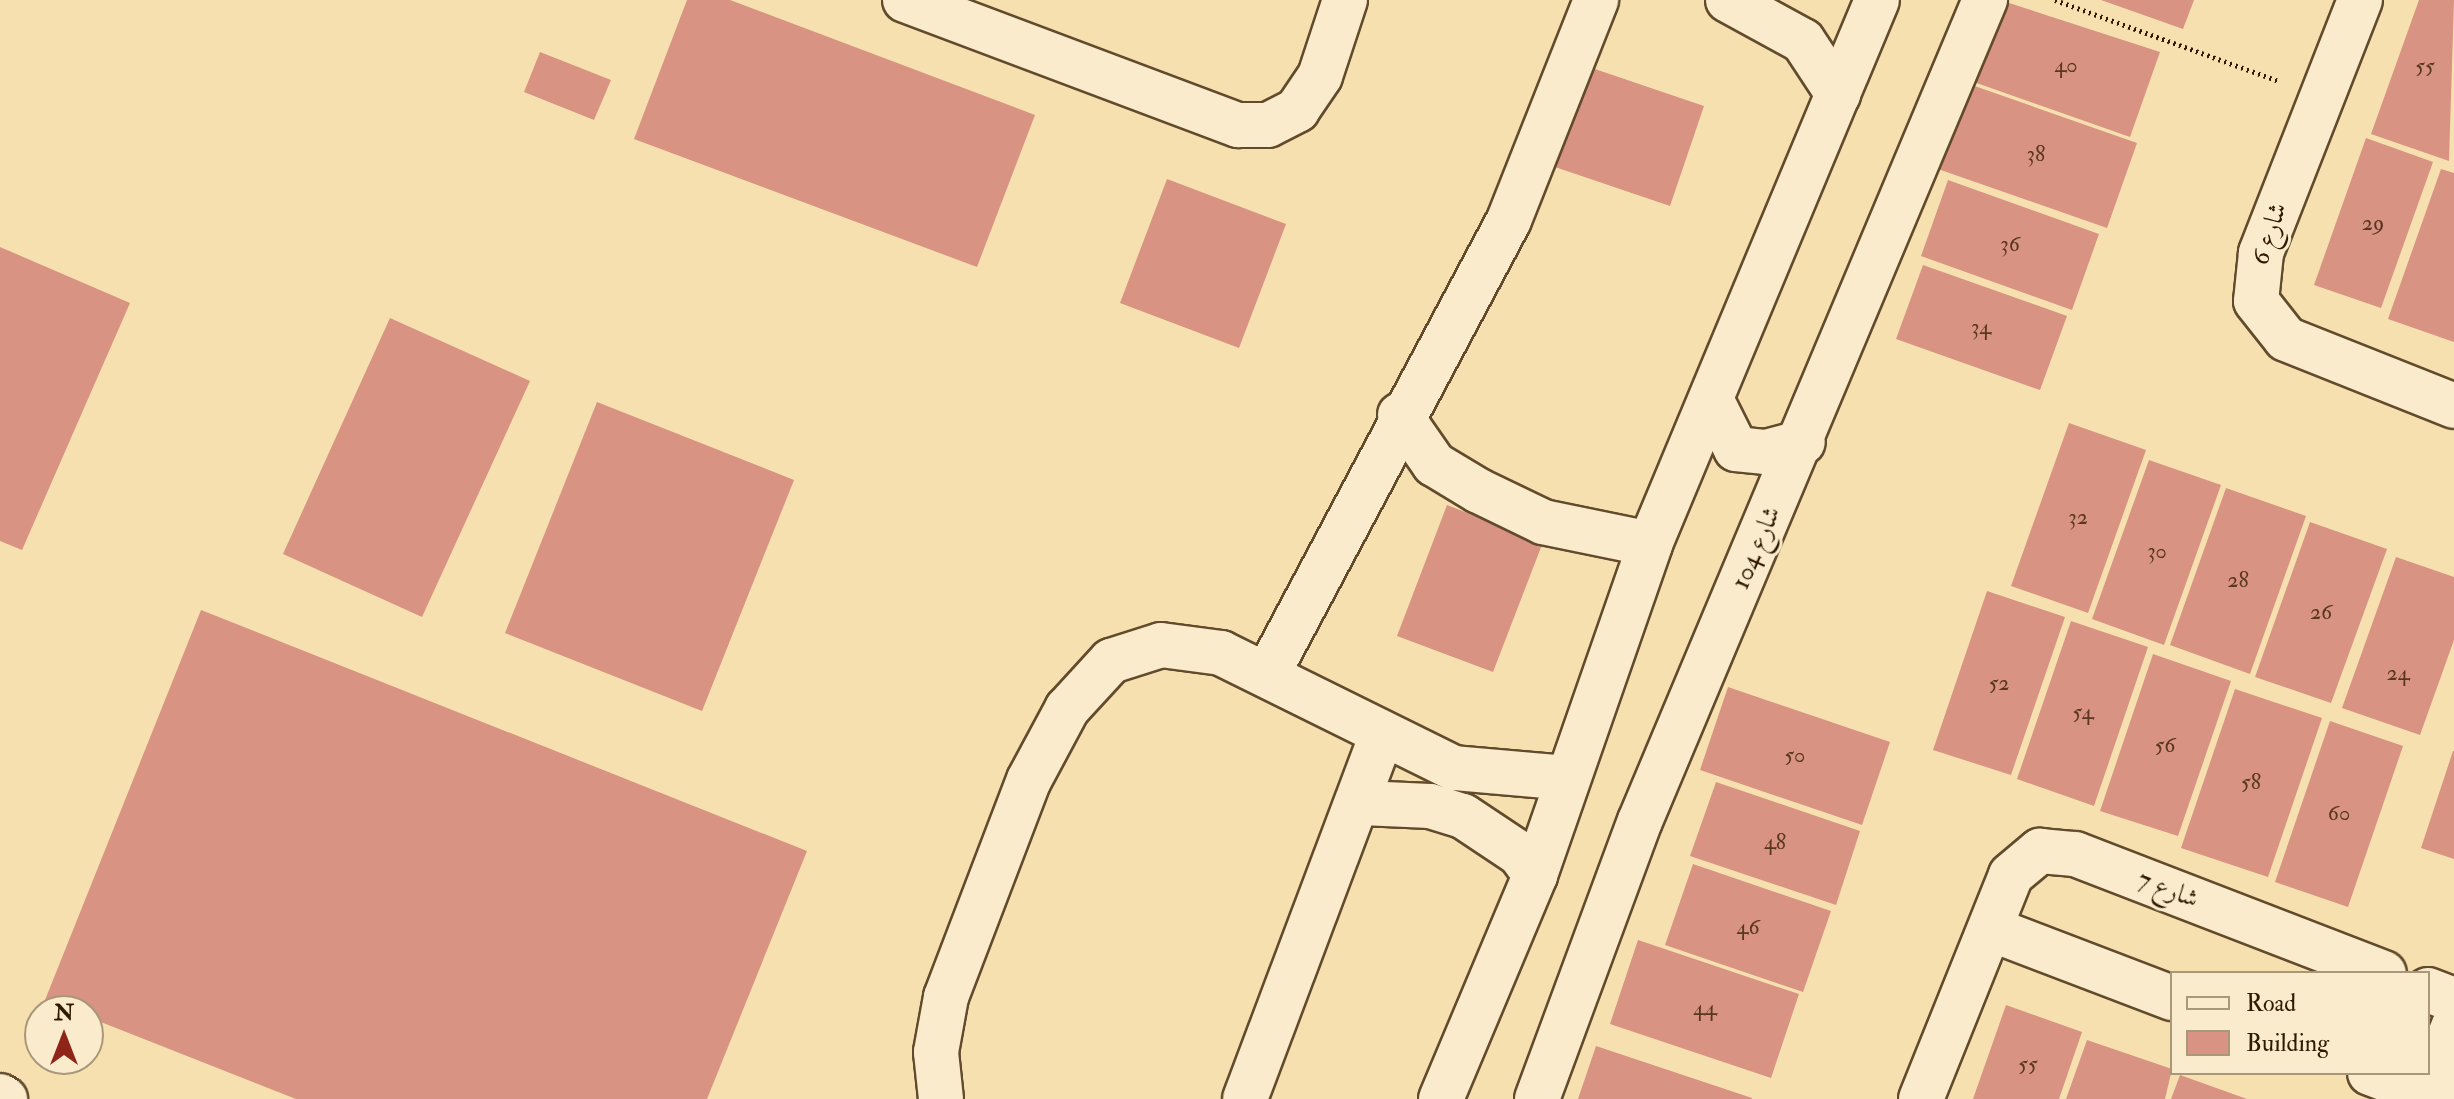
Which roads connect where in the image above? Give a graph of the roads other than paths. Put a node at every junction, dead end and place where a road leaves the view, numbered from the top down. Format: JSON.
{"nodes":[{"id":1,"x":905,"y":0,"type":"edge"},
{"id":2,"x":1345,"y":0,"type":"edge"},
{"id":3,"x":1596,"y":0,"type":"edge"},
{"id":4,"x":1728,"y":0,"type":"edge"},
{"id":5,"x":1877,"y":0,"type":"edge"},
{"id":6,"x":1985,"y":0,"type":"edge"},
{"id":7,"x":2360,"y":0,"type":"edge"},
{"id":8,"x":1838,"y":94,"type":"junction"},
{"id":9,"x":1711,"y":399,"type":"junction"},
{"id":10,"x":2454,"y":406,"type":"edge"},
{"id":11,"x":1400,"y":415,"type":"junction"},
{"id":12,"x":1803,"y":442,"type":"junction"},
{"id":13,"x":1650,"y":544,"type":"junction"},
{"id":14,"x":1267,"y":675,"type":"junction"},
{"id":15,"x":1381,"y":737,"type":"junction"},
{"id":16,"x":1568,"y":778,"type":"junction"},
{"id":17,"x":1362,"y":803,"type":"junction"},
{"id":18,"x":1535,"y":875,"type":"junction"},
{"id":19,"x":1991,"y":929,"type":"junction"},
{"id":20,"x":2379,"y":971,"type":"edge"},
{"id":21,"x":2430,"y":991,"type":"edge"},
{"id":22,"x":2170,"y":997,"type":"edge"},
{"id":23,"x":2454,"y":1000,"type":"edge"},
{"id":24,"x":2454,"y":1025,"type":"edge"},
{"id":25,"x":2375,"y":1075,"type":"edge"},
{"id":26,"x":2432,"y":1097,"type":"edge"},
{"id":27,"x":941,"y":1099,"type":"edge"},
{"id":28,"x":1245,"y":1099,"type":"edge"},
{"id":29,"x":1441,"y":1099,"type":"edge"},
{"id":30,"x":1537,"y":1099,"type":"edge"},
{"id":31,"x":1921,"y":1099,"type":"edge"}],
"edges":[{"from":1,"to":2,"type":"street"},
{"from":3,"to":11,"type":"street"},
{"from":4,"to":8,"type":"street"},
{"from":5,"to":8,"type":"street"},
{"from":6,"to":12,"type":"street","name":"شارع 104"},
{"from":7,"to":10,"type":"street","name":"شارع 6"},
{"from":8,"to":9,"type":"street"},
{"from":9,"to":12,"type":"street"},
{"from":9,"to":13,"type":"street"},
{"from":11,"to":13,"type":"street"},
{"from":11,"to":14,"type":"street"},
{"from":12,"to":30,"type":"street","name":"شارع 104"},
{"from":13,"to":16,"type":"street"},
{"from":14,"to":15,"type":"street"},
{"from":14,"to":27,"type":"street"},
{"from":15,"to":16,"type":"street"},
{"from":15,"to":17,"type":"street"},
{"from":16,"to":18,"type":"street"},
{"from":17,"to":18,"type":"street"},
{"from":17,"to":28,"type":"street"},
{"from":18,"to":29,"type":"street"},
{"from":19,"to":20,"type":"street","name":"شارع 7"},
{"from":19,"to":22,"type":"street"},
{"from":19,"to":31,"type":"street","name":"شارع 7"},
{"from":21,"to":23,"type":"street"},
{"from":24,"to":26,"type":"street"},
{"from":25,"to":26,"type":"street"}]}
